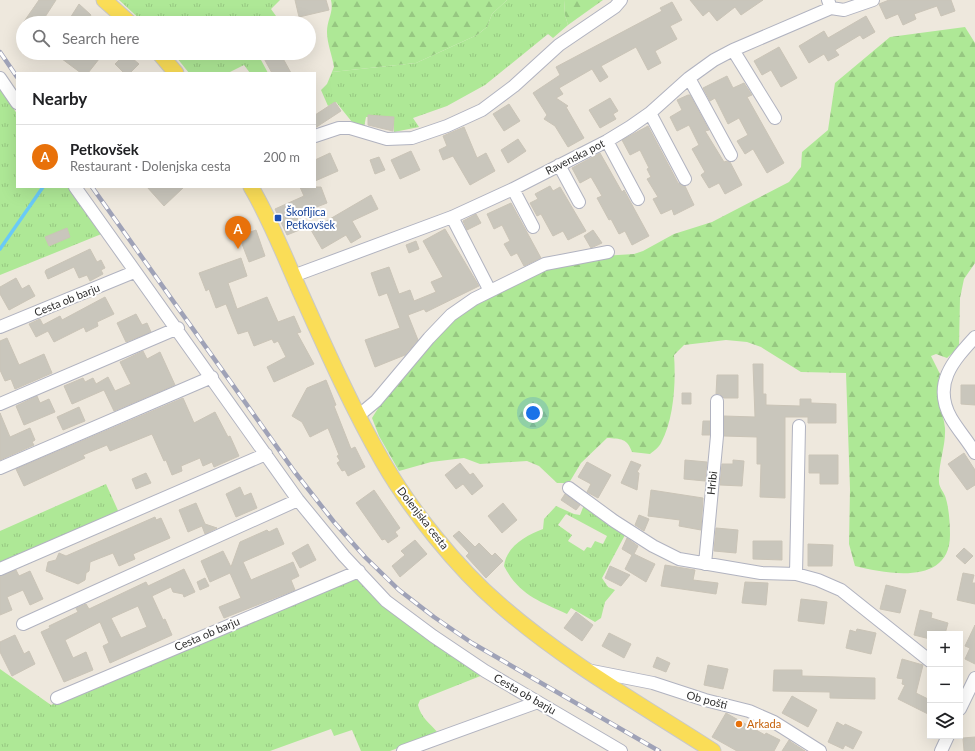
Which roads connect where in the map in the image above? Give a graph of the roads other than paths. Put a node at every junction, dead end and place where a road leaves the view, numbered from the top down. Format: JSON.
{"nodes":[{"id":1,"x":104,"y":0,"type":"edge"},
{"id":2,"x":621,"y":0,"type":"edge"},
{"id":3,"x":873,"y":0,"type":"edge"},
{"id":4,"x":829,"y":4,"type":"edge"},
{"id":5,"x":122,"y":16,"type":"edge"},
{"id":6,"x":733,"y":50,"type":"junction"},
{"id":7,"x":165,"y":60,"type":"edge"},
{"id":8,"x":175,"y":72,"type":"edge"},
{"id":9,"x":0,"y":78,"type":"edge"},
{"id":10,"x":689,"y":78,"type":"junction"},
{"id":11,"x":16,"y":102,"type":"edge"},
{"id":12,"x":650,"y":113,"type":"junction"},
{"id":13,"x":774,"y":118,"type":"dead end"},
{"id":14,"x":316,"y":136,"type":"edge"},
{"id":15,"x":607,"y":141,"type":"junction"},
{"id":16,"x":731,"y":155,"type":"dead end"},
{"id":17,"x":559,"y":165,"type":"junction"},
{"id":18,"x":686,"y":179,"type":"dead end"},
{"id":19,"x":77,"y":188,"type":"edge"},
{"id":20,"x":252,"y":188,"type":"edge"},
{"id":21,"x":512,"y":189,"type":"junction"},
{"id":22,"x":638,"y":199,"type":"dead end"},
{"id":23,"x":579,"y":202,"type":"dead end"},
{"id":24,"x":452,"y":217,"type":"junction"},
{"id":25,"x":533,"y":227,"type":"dead end"},
{"id":26,"x":608,"y":252,"type":"dead end"},
{"id":27,"x":134,"y":272,"type":"junction"},
{"id":28,"x":293,"y":276,"type":"junction"},
{"id":29,"x":490,"y":291,"type":"junction"},
{"id":30,"x":0,"y":327,"type":"edge"},
{"id":31,"x":178,"y":328,"type":"junction"},
{"id":32,"x":975,"y":337,"type":"edge"},
{"id":33,"x":212,"y":377,"type":"junction"},
{"id":34,"x":717,"y":401,"type":"dead end"},
{"id":35,"x":0,"y":404,"type":"edge"},
{"id":36,"x":358,"y":416,"type":"junction"},
{"id":37,"x":799,"y":426,"type":"dead end"},
{"id":38,"x":974,"y":450,"type":"edge"},
{"id":39,"x":266,"y":454,"type":"junction"},
{"id":40,"x":0,"y":468,"type":"edge"},
{"id":41,"x":569,"y":488,"type":"dead end"},
{"id":42,"x":298,"y":500,"type":"junction"},
{"id":43,"x":705,"y":564,"type":"junction"},
{"id":44,"x":0,"y":569,"type":"edge"},
{"id":45,"x":359,"y":571,"type":"junction"},
{"id":46,"x":796,"y":574,"type":"junction"},
{"id":47,"x":23,"y":624,"type":"dead end"},
{"id":48,"x":927,"y":659,"type":"edge"},
{"id":49,"x":585,"y":669,"type":"junction"},
{"id":50,"x":975,"y":678,"type":"edge"},
{"id":51,"x":968,"y":688,"type":"edge"},
{"id":52,"x":57,"y":698,"type":"dead end"},
{"id":53,"x":538,"y":702,"type":"junction"},
{"id":54,"x":962,"y":703,"type":"edge"},
{"id":55,"x":947,"y":739,"type":"edge"},
{"id":56,"x":403,"y":751,"type":"edge"},
{"id":57,"x":621,"y":751,"type":"edge"},
{"id":58,"x":713,"y":751,"type":"edge"},
{"id":59,"x":820,"y":751,"type":"edge"},
{"id":60,"x":941,"y":751,"type":"edge"}],
"edges":[{"from":1,"to":5,"type":"main road"},
{"from":2,"to":14,"type":"street"},
{"from":3,"to":4,"type":"street"},
{"from":4,"to":6,"type":"street","name":"Ravenska pot"},
{"from":6,"to":10,"type":"street","name":"Ravenska pot"},
{"from":6,"to":13,"type":"street"},
{"from":7,"to":8,"type":"main road"},
{"from":9,"to":11,"type":"street"},
{"from":10,"to":12,"type":"street","name":"Ravenska pot"},
{"from":10,"to":16,"type":"street"},
{"from":12,"to":15,"type":"street","name":"Ravenska pot"},
{"from":12,"to":18,"type":"street"},
{"from":15,"to":17,"type":"street","name":"Ravenska pot"},
{"from":15,"to":22,"type":"street"},
{"from":17,"to":21,"type":"street","name":"Ravenska pot"},
{"from":17,"to":23,"type":"street"},
{"from":19,"to":27,"type":"street","name":"Cesta ob barju"},
{"from":20,"to":28,"type":"main road","name":"Dolenjska cesta"},
{"from":21,"to":24,"type":"street","name":"Ravenska pot"},
{"from":21,"to":25,"type":"street"},
{"from":24,"to":28,"type":"street","name":"Ravenska pot"},
{"from":24,"to":29,"type":"street"},
{"from":26,"to":29,"type":"street"},
{"from":27,"to":30,"type":"street","name":"Cesta ob barju"},
{"from":27,"to":31,"type":"street","name":"Cesta ob barju"},
{"from":28,"to":36,"type":"main road","name":"Dolenjska cesta"},
{"from":29,"to":36,"type":"street"},
{"from":31,"to":33,"type":"street","name":"Cesta ob barju"},
{"from":31,"to":35,"type":"street"},
{"from":32,"to":38,"type":"street"},
{"from":33,"to":39,"type":"street","name":"Cesta ob barju"},
{"from":33,"to":40,"type":"street"},
{"from":34,"to":43,"type":"street","name":"Hribi"},
{"from":36,"to":49,"type":"main road","name":"Dolenjska cesta"},
{"from":37,"to":46,"type":"street"},
{"from":39,"to":42,"type":"street","name":"Cesta ob barju"},
{"from":39,"to":44,"type":"street"},
{"from":41,"to":43,"type":"street"},
{"from":42,"to":45,"type":"street","name":"Cesta ob barju"},
{"from":42,"to":47,"type":"street"},
{"from":43,"to":46,"type":"street"},
{"from":45,"to":52,"type":"street","name":"Cesta ob barju"},
{"from":45,"to":53,"type":"street","name":"Cesta ob barju"},
{"from":46,"to":48,"type":"street"},
{"from":49,"to":58,"type":"main road","name":"Dolenjska cesta"},
{"from":49,"to":59,"type":"street","name":"Ob pošti"},
{"from":50,"to":51,"type":"street"},
{"from":51,"to":54,"type":"street"},
{"from":53,"to":56,"type":"street"},
{"from":53,"to":57,"type":"street","name":"Cesta ob barju"},
{"from":55,"to":60,"type":"street"}]}
